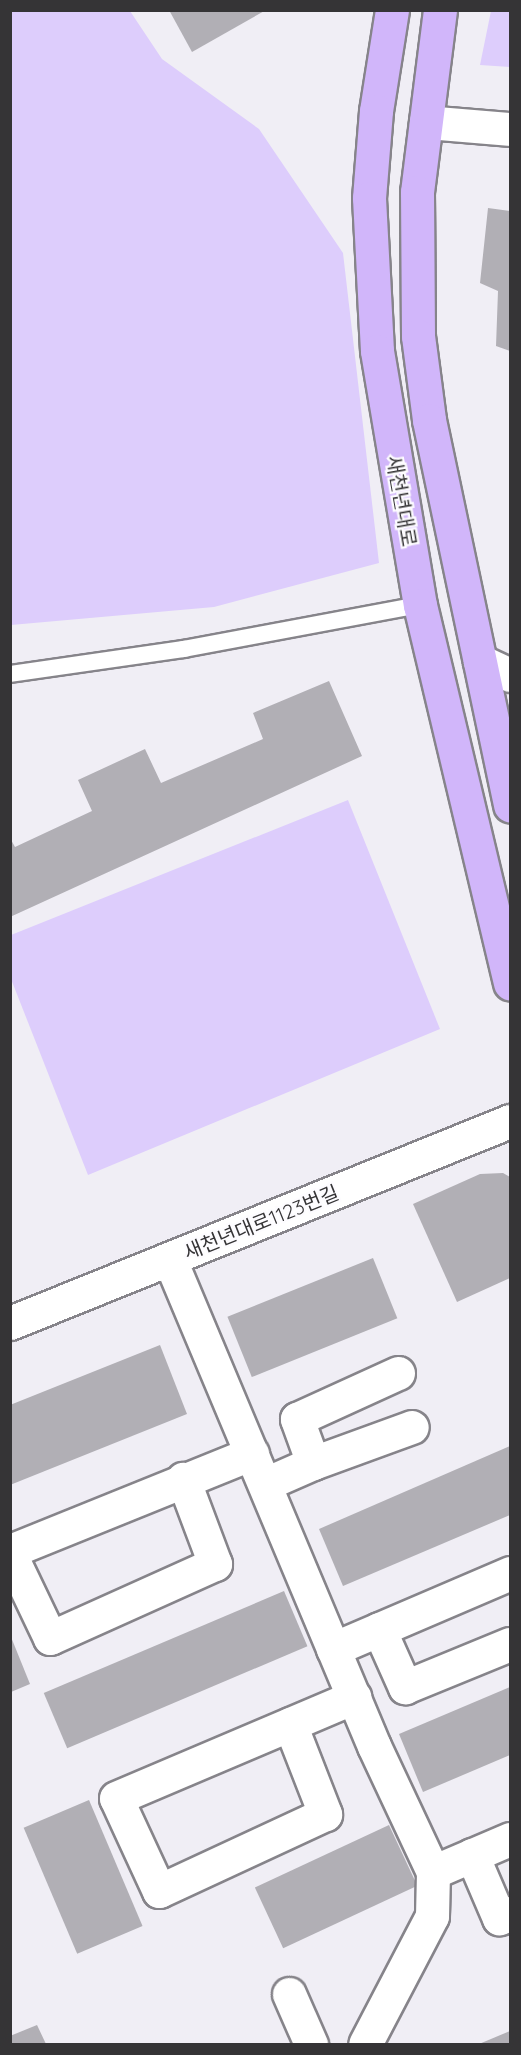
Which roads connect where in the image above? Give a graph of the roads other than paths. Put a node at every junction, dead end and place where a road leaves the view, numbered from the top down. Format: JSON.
{"nodes":[{"id":1,"x":392,"y":10,"type":"edge"},
{"id":2,"x":440,"y":10,"type":"edge"},
{"id":3,"x":426,"y":122,"type":"junction"},
{"id":4,"x":510,"y":129,"type":"edge"},
{"id":5,"x":420,"y":605,"type":"junction"},
{"id":6,"x":480,"y":661,"type":"junction"},
{"id":7,"x":10,"y":674,"type":"edge"},
{"id":8,"x":510,"y":675,"type":"edge"},
{"id":9,"x":510,"y":803,"type":"edge"},
{"id":10,"x":470,"y":813,"type":"junction"},
{"id":11,"x":510,"y":983,"type":"edge"},
{"id":12,"x":510,"y":1121,"type":"edge"},
{"id":13,"x":170,"y":1260,"type":"junction"},
{"id":14,"x":10,"y":1323,"type":"edge"},
{"id":15,"x":398,"y":1372,"type":"dead end"},
{"id":16,"x":412,"y":1427,"type":"dead end"},
{"id":17,"x":252,"y":1453,"type":"junction"},
{"id":18,"x":313,"y":1463,"type":"junction"},
{"id":19,"x":183,"y":1479,"type":"junction"},
{"id":20,"x":265,"y":1484,"type":"junction"},
{"id":21,"x":10,"y":1552,"type":"edge"},
{"id":22,"x":510,"y":1574,"type":"edge"},
{"id":23,"x":379,"y":1629,"type":"junction"},
{"id":24,"x":510,"y":1644,"type":"edge"},
{"id":25,"x":333,"y":1649,"type":"junction"},
{"id":26,"x":354,"y":1697,"type":"junction"},
{"id":27,"x":290,"y":1724,"type":"junction"},
{"id":28,"x":510,"y":1839,"type":"edge"},
{"id":29,"x":472,"y":1856,"type":"junction"},
{"id":30,"x":433,"y":1872,"type":"junction"},
{"id":31,"x":510,"y":1913,"type":"edge"},
{"id":32,"x":289,"y":1994,"type":"dead end"},
{"id":33,"x":311,"y":2044,"type":"edge"},
{"id":34,"x":365,"y":2044,"type":"edge"}],
"edges":[{"from":1,"to":5,"type":"main road","name":"새천년대로"},
{"from":2,"to":3,"type":"main road"},
{"from":3,"to":4,"type":"street"},
{"from":3,"to":6,"type":"main road"},
{"from":5,"to":7,"type":"lane"},
{"from":5,"to":10,"type":"main road","name":"새천년대로"},
{"from":6,"to":8,"type":"street"},
{"from":6,"to":9,"type":"main road"},
{"from":9,"to":10,"type":"street"},
{"from":10,"to":11,"type":"main road","name":"새천년대로"},
{"from":12,"to":13,"type":"street","name":"새천년대로1123번길"},
{"from":13,"to":14,"type":"street","name":"새천년대로1123번길"},
{"from":13,"to":17,"type":"street"},
{"from":15,"to":18,"type":"street"},
{"from":16,"to":18,"type":"street"},
{"from":17,"to":19,"type":"street"},
{"from":17,"to":20,"type":"street"},
{"from":18,"to":20,"type":"street"},
{"from":19,"to":21,"type":"street"},
{"from":19,"to":21,"type":"street"},
{"from":20,"to":25,"type":"street"},
{"from":22,"to":23,"type":"street"},
{"from":23,"to":24,"type":"street"},
{"from":23,"to":25,"type":"street"},
{"from":25,"to":26,"type":"street"},
{"from":26,"to":27,"type":"street"},
{"from":26,"to":30,"type":"street"},
{"from":27,"to":27,"type":"street"},
{"from":28,"to":29,"type":"street"},
{"from":29,"to":30,"type":"street"},
{"from":29,"to":31,"type":"street"},
{"from":30,"to":34,"type":"street"},
{"from":32,"to":33,"type":"street"}]}
